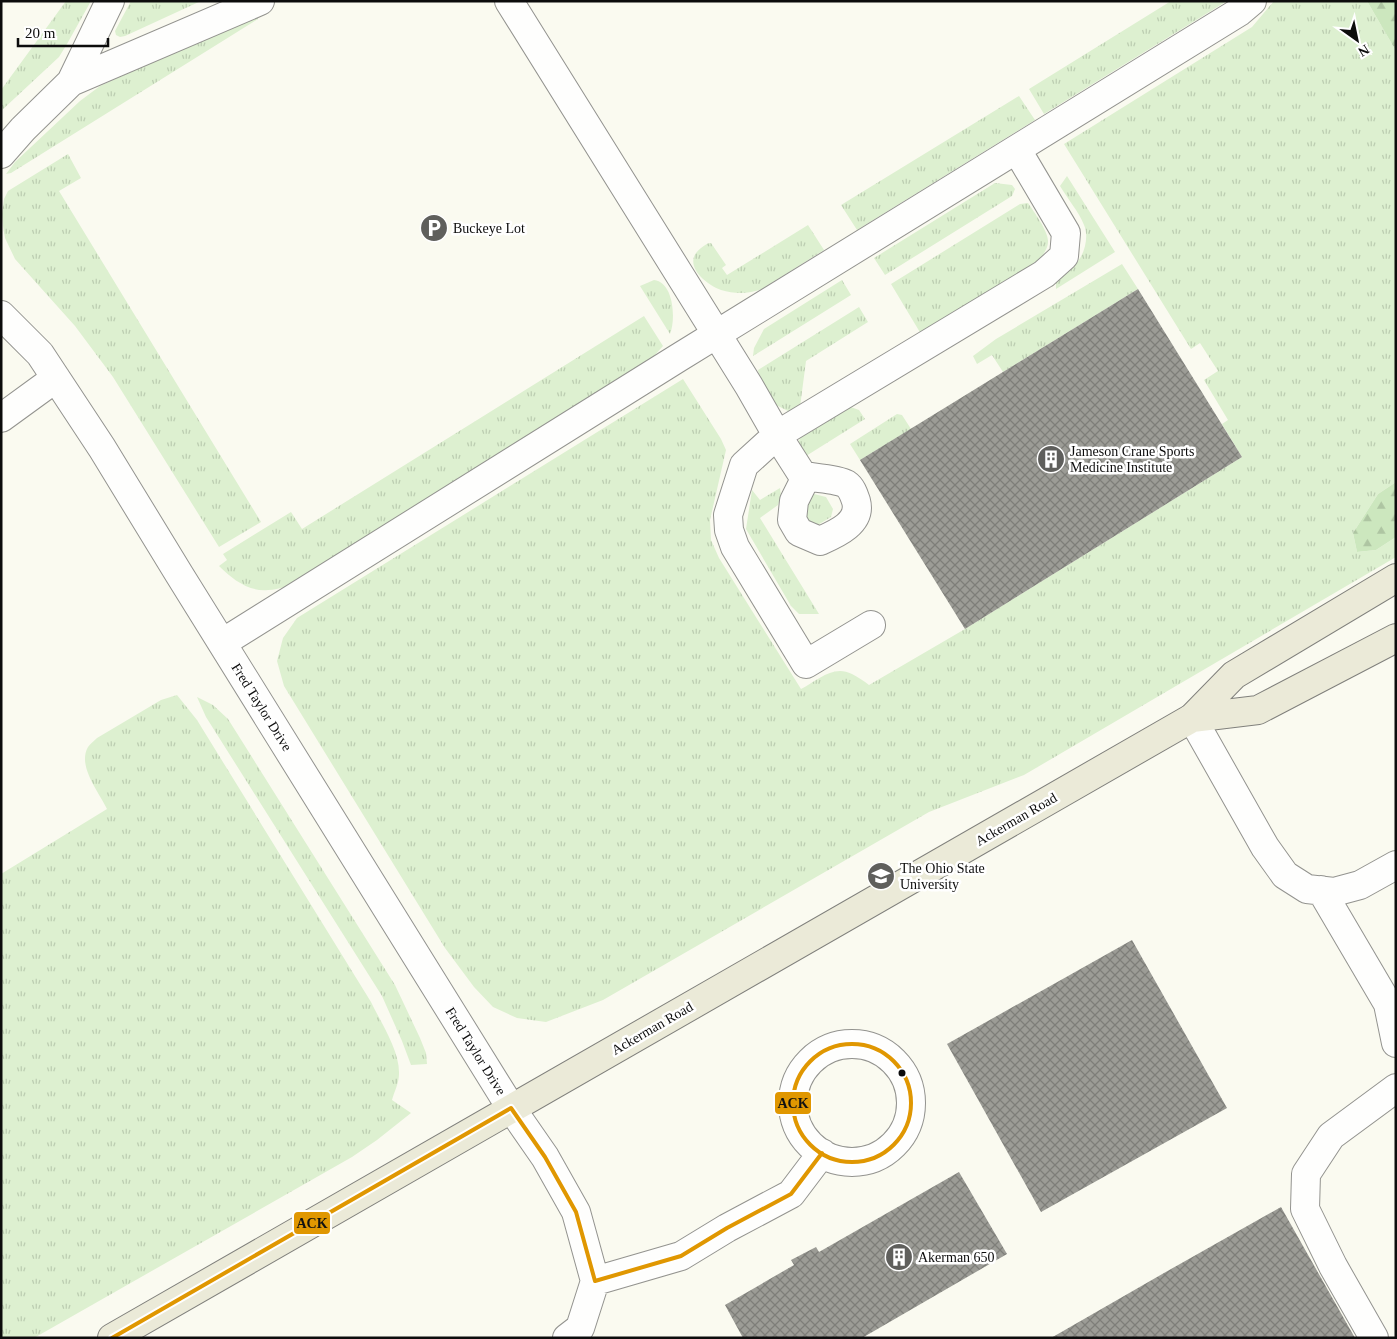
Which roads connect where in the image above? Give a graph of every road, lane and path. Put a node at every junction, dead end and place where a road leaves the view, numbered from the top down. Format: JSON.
{"nodes":[{"id":1,"x":110,"y":1,"type":"edge"},
{"id":2,"x":260,"y":1,"type":"edge"},
{"id":3,"x":509,"y":1,"type":"edge"},
{"id":4,"x":1252,"y":1,"type":"edge"},
{"id":5,"x":70,"y":82,"type":"junction"},
{"id":6,"x":1016,"y":150,"type":"junction"},
{"id":7,"x":1,"y":154,"type":"edge"},
{"id":8,"x":1,"y":315,"type":"edge"},
{"id":9,"x":716,"y":334,"type":"junction"},
{"id":10,"x":56,"y":378,"type":"junction"},
{"id":11,"x":1,"y":418,"type":"edge"},
{"id":12,"x":777,"y":435,"type":"junction"},
{"id":13,"x":805,"y":479,"type":"dead end"},
{"id":14,"x":1396,"y":578,"type":"edge"},
{"id":15,"x":871,"y":625,"type":"dead end"},
{"id":16,"x":1396,"y":638,"type":"edge"},
{"id":17,"x":222,"y":644,"type":"junction"},
{"id":18,"x":1192,"y":718,"type":"junction"},
{"id":19,"x":1396,"y":865,"type":"edge"},
{"id":20,"x":1321,"y":890,"type":"junction"},
{"id":21,"x":1396,"y":1043,"type":"edge"},
{"id":22,"x":1396,"y":1088,"type":"edge"},
{"id":23,"x":511,"y":1108,"type":"junction"},
{"id":24,"x":822,"y":1153,"type":"junction"},
{"id":25,"x":595,"y":1281,"type":"junction"},
{"id":26,"x":112,"y":1338,"type":"edge"},
{"id":27,"x":567,"y":1338,"type":"edge"},
{"id":28,"x":1374,"y":1338,"type":"edge"}],
"edges":[{"from":1,"to":5,"type":"street"},
{"from":2,"to":5,"type":"street"},
{"from":3,"to":9,"type":"street"},
{"from":4,"to":6,"type":"street"},
{"from":5,"to":7,"type":"street"},
{"from":6,"to":9,"type":"street"},
{"from":6,"to":12,"type":"street"},
{"from":8,"to":10,"type":"street","name":"Fred Taylor Drive"},
{"from":9,"to":12,"type":"street"},
{"from":9,"to":17,"type":"street"},
{"from":10,"to":11,"type":"street"},
{"from":10,"to":17,"type":"street","name":"Fred Taylor Drive"},
{"from":12,"to":13,"type":"street"},
{"from":12,"to":15,"type":"street"},
{"from":14,"to":18,"type":"main road","name":"Ackerman Road"},
{"from":16,"to":18,"type":"main road","name":"Ackerman Road"},
{"from":17,"to":23,"type":"street","name":"Fred Taylor Drive"},
{"from":18,"to":20,"type":"street"},
{"from":18,"to":23,"type":"main road","name":"Ackerman Road"},
{"from":19,"to":20,"type":"street"},
{"from":20,"to":21,"type":"street"},
{"from":22,"to":28,"type":"street"},
{"from":23,"to":25,"type":"street","name":"Fred Taylor Drive"},
{"from":23,"to":26,"type":"main road","name":"Ackerman Road"},
{"from":24,"to":24,"type":"street"},
{"from":24,"to":25,"type":"street"},
{"from":25,"to":27,"type":"street"}]}
